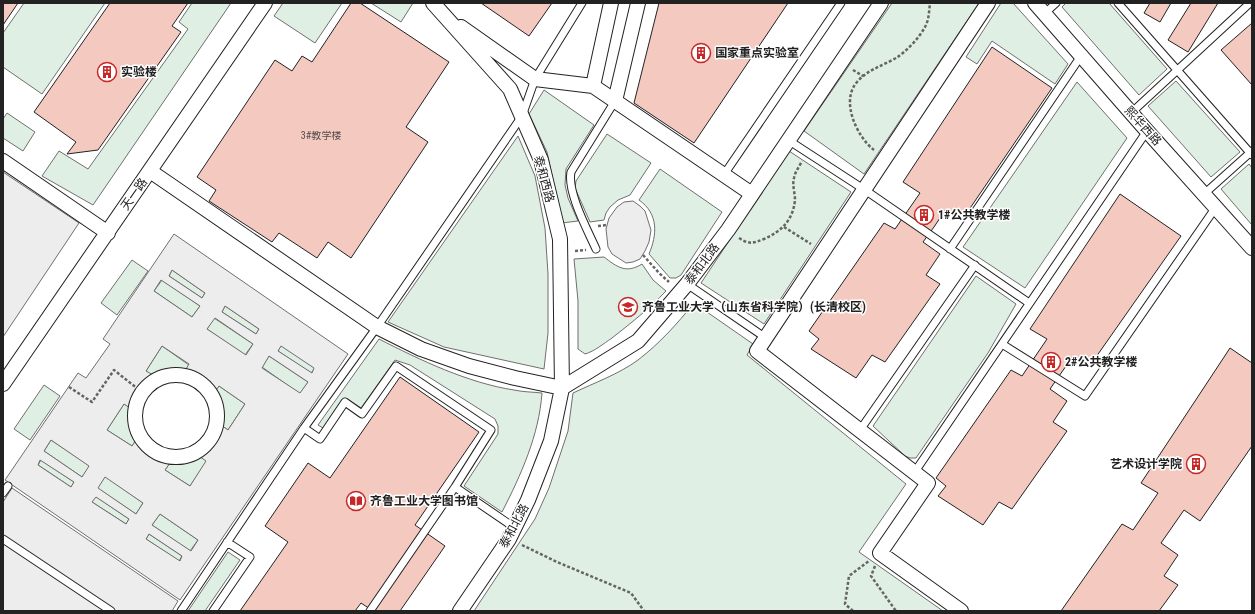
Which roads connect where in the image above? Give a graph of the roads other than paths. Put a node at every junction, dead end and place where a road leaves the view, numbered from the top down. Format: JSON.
{"nodes":[{"id":1,"x":265,"y":3,"type":"edge"},
{"id":2,"x":582,"y":3,"type":"edge"},
{"id":3,"x":611,"y":3,"type":"edge"},
{"id":4,"x":638,"y":3,"type":"edge"},
{"id":5,"x":841,"y":3,"type":"edge"},
{"id":6,"x":881,"y":3,"type":"edge"},
{"id":7,"x":988,"y":3,"type":"edge"},
{"id":8,"x":1056,"y":3,"type":"edge"},
{"id":9,"x":1118,"y":3,"type":"edge"},
{"id":10,"x":1250,"y":3,"type":"edge"},
{"id":11,"x":436,"y":7,"type":"edge"},
{"id":12,"x":1039,"y":8,"type":"edge"},
{"id":13,"x":1081,"y":56,"type":"junction"},
{"id":14,"x":1178,"y":70,"type":"junction"},
{"id":15,"x":535,"y":79,"type":"junction"},
{"id":16,"x":593,"y":86,"type":"junction"},
{"id":17,"x":615,"y":101,"type":"junction"},
{"id":18,"x":1131,"y":112,"type":"junction"},
{"id":19,"x":522,"y":116,"type":"junction"},
{"id":20,"x":1147,"y":131,"type":"junction"},
{"id":21,"x":788,"y":140,"type":"junction"},
{"id":22,"x":1251,"y":153,"type":"edge"},
{"id":23,"x":3,"y":161,"type":"edge"},
{"id":24,"x":150,"y":171,"type":"junction"},
{"id":25,"x":723,"y":176,"type":"junction"},
{"id":26,"x":865,"y":190,"type":"junction"},
{"id":27,"x":752,"y":194,"type":"junction"},
{"id":28,"x":1204,"y":194,"type":"junction"},
{"id":29,"x":1216,"y":207,"type":"junction"},
{"id":30,"x":108,"y":233,"type":"junction"},
{"id":31,"x":1252,"y":248,"type":"edge"},
{"id":32,"x":596,"y":249,"type":"dead end"},
{"id":33,"x":950,"y":249,"type":"junction"},
{"id":34,"x":975,"y":265,"type":"junction"},
{"id":35,"x":684,"y":287,"type":"junction"},
{"id":36,"x":1029,"y":303,"type":"junction"},
{"id":37,"x":377,"y":326,"type":"junction"},
{"id":38,"x":766,"y":338,"type":"junction"},
{"id":39,"x":1002,"y":344,"type":"junction"},
{"id":40,"x":3,"y":384,"type":"edge"},
{"id":41,"x":562,"y":388,"type":"junction"},
{"id":42,"x":142,"y":392,"type":"joint"},
{"id":43,"x":304,"y":428,"type":"junction"},
{"id":44,"x":860,"y":430,"type":"junction"},
{"id":45,"x":914,"y":473,"type":"junction"},
{"id":46,"x":8,"y":486,"type":"dead end"},
{"id":47,"x":455,"y":487,"type":"junction"},
{"id":48,"x":3,"y":493,"type":"edge"},
{"id":49,"x":512,"y":533,"type":"junction"},
{"id":50,"x":3,"y":539,"type":"edge"},
{"id":51,"x":227,"y":542,"type":"junction"},
{"id":52,"x":111,"y":611,"type":"edge"},
{"id":53,"x":181,"y":611,"type":"edge"},
{"id":54,"x":214,"y":611,"type":"edge"},
{"id":55,"x":370,"y":611,"type":"edge"},
{"id":56,"x":460,"y":611,"type":"edge"},
{"id":57,"x":961,"y":611,"type":"edge"}],
"edges":[{"from":1,"to":24,"type":"street","name":"天一路"},
{"from":2,"to":15,"type":"lane"},
{"from":3,"to":16,"type":"street"},
{"from":4,"to":17,"type":"street"},
{"from":5,"to":25,"type":"lane"},
{"from":6,"to":21,"type":"street","name":"泰和北路"},
{"from":7,"to":26,"type":"street"},
{"from":8,"to":12,"type":"lane"},
{"from":9,"to":14,"type":"lane"},
{"from":10,"to":14,"type":"lane"},
{"from":11,"to":15,"type":"street"},
{"from":11,"to":19,"type":"street","name":"泰和西路"},
{"from":12,"to":13,"type":"street","name":"熙华西路"},
{"from":13,"to":18,"type":"street","name":"熙华西路"},
{"from":13,"to":33,"type":"lane"},
{"from":14,"to":18,"type":"lane"},
{"from":14,"to":22,"type":"lane"},
{"from":15,"to":16,"type":"street"},
{"from":15,"to":19,"type":"lane"},
{"from":16,"to":17,"type":"street"},
{"from":17,"to":25,"type":"street"},
{"from":17,"to":32,"type":"lane"},
{"from":18,"to":20,"type":"street","name":"熙华西路"},
{"from":19,"to":37,"type":"lane"},
{"from":19,"to":41,"type":"street","name":"泰和西路"},
{"from":20,"to":28,"type":"street","name":"熙华西路"},
{"from":20,"to":36,"type":"lane"},
{"from":21,"to":26,"type":"lane"},
{"from":21,"to":27,"type":"street","name":"泰和北路"},
{"from":22,"to":28,"type":"lane"},
{"from":23,"to":30,"type":"street"},
{"from":24,"to":30,"type":"street","name":"天一路"},
{"from":24,"to":37,"type":"street"},
{"from":25,"to":27,"type":"street"},
{"from":26,"to":33,"type":"lane"},
{"from":26,"to":38,"type":"street"},
{"from":27,"to":35,"type":"street","name":"泰和北路"},
{"from":28,"to":29,"type":"street","name":"熙华西路"},
{"from":29,"to":31,"type":"street","name":"熙华西路"},
{"from":29,"to":39,"type":"lane"},
{"from":30,"to":40,"type":"street","name":"天一路"},
{"from":33,"to":34,"type":"lane"},
{"from":34,"to":36,"type":"lane"},
{"from":34,"to":44,"type":"lane"},
{"from":35,"to":38,"type":"lane"},
{"from":35,"to":41,"type":"street","name":"泰和北路"},
{"from":36,"to":39,"type":"lane"},
{"from":37,"to":41,"type":"street"},
{"from":37,"to":43,"type":"lane"},
{"from":38,"to":44,"type":"street"},
{"from":39,"to":45,"type":"lane"},
{"from":41,"to":49,"type":"street","name":"泰和北路"},
{"from":42,"to":42,"type":"street"},
{"from":43,"to":47,"type":"lane"},
{"from":43,"to":51,"type":"lane"},
{"from":44,"to":45,"type":"street"},
{"from":45,"to":57,"type":"street"},
{"from":46,"to":48,"type":"lane"},
{"from":47,"to":49,"type":"lane"},
{"from":47,"to":55,"type":"lane"},
{"from":49,"to":56,"type":"street","name":"泰和北路"},
{"from":50,"to":52,"type":"lane"},
{"from":51,"to":53,"type":"lane"},
{"from":51,"to":54,"type":"lane"}]}
